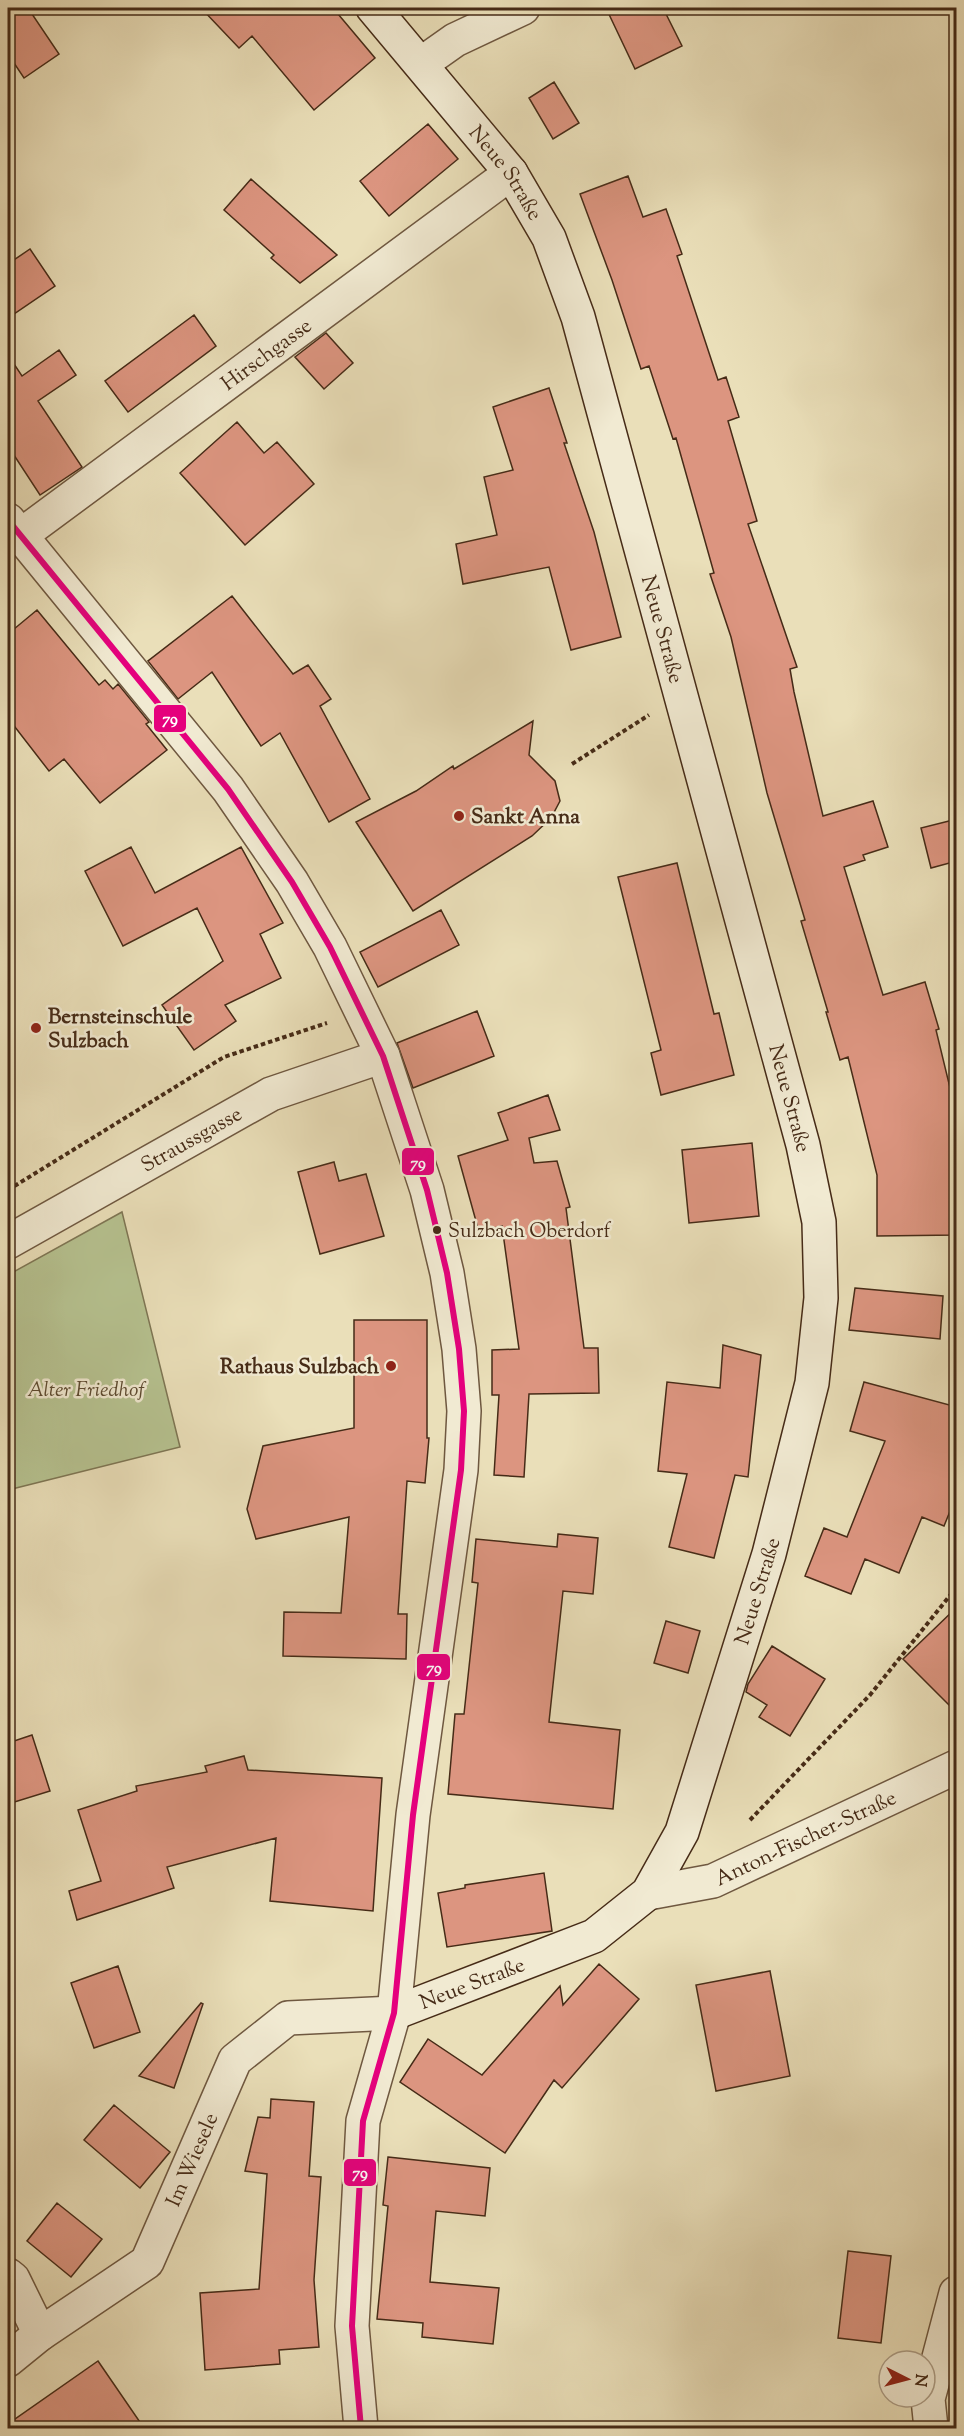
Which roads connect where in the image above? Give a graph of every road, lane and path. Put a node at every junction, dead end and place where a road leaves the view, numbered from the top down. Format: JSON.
{"nodes":[{"id":1,"x":373,"y":8,"type":"edge"},
{"id":2,"x":523,"y":8,"type":"edge"},
{"id":3,"x":421,"y":64,"type":"junction"},
{"id":4,"x":511,"y":173,"type":"junction"},
{"id":5,"x":14,"y":528,"type":"edge"},
{"id":6,"x":655,"y":711,"type":"dead end"},
{"id":7,"x":572,"y":764,"type":"dead end"},
{"id":8,"x":362,"y":1011,"type":"junction"},
{"id":9,"x":383,"y":1056,"type":"junction"},
{"id":10,"x":8,"y":1190,"type":"edge"},
{"id":11,"x":8,"y":1242,"type":"edge"},
{"id":12,"x":957,"y":1588,"type":"edge"},
{"id":13,"x":957,"y":1767,"type":"edge"},
{"id":14,"x":747,"y":1824,"type":"dead end"},
{"id":15,"x":648,"y":1893,"type":"junction"},
{"id":16,"x":394,"y":2013,"type":"junction"},
{"id":17,"x":8,"y":2275,"type":"edge"},
{"id":18,"x":957,"y":2293,"type":"edge"},
{"id":19,"x":40,"y":2334,"type":"junction"},
{"id":20,"x":8,"y":2360,"type":"edge"},
{"id":21,"x":361,"y":2428,"type":"edge"},
{"id":22,"x":931,"y":2428,"type":"edge"}],
"edges":[{"from":1,"to":3,"type":"street","name":"Neue Straße"},
{"from":2,"to":3,"type":"street"},
{"from":3,"to":4,"type":"street","name":"Neue Straße"},
{"from":4,"to":5,"type":"street","name":"Hirschgasse"},
{"from":4,"to":15,"type":"street","name":"Neue Straße"},
{"from":5,"to":8,"type":"street"},
{"from":6,"to":7,"type":"path"},
{"from":8,"to":9,"type":"street"},
{"from":8,"to":10,"type":"path"},
{"from":9,"to":11,"type":"street","name":"Straussgasse"},
{"from":9,"to":16,"type":"street"},
{"from":12,"to":14,"type":"path"},
{"from":13,"to":15,"type":"street","name":"Anton-Fischer-Straße"},
{"from":15,"to":16,"type":"street","name":"Neue Straße"},
{"from":16,"to":19,"type":"street","name":"Im Wiesele"},
{"from":16,"to":21,"type":"street"},
{"from":17,"to":19,"type":"street"},
{"from":18,"to":22,"type":"street"},
{"from":19,"to":20,"type":"street","name":"Im Wiesele"}]}
